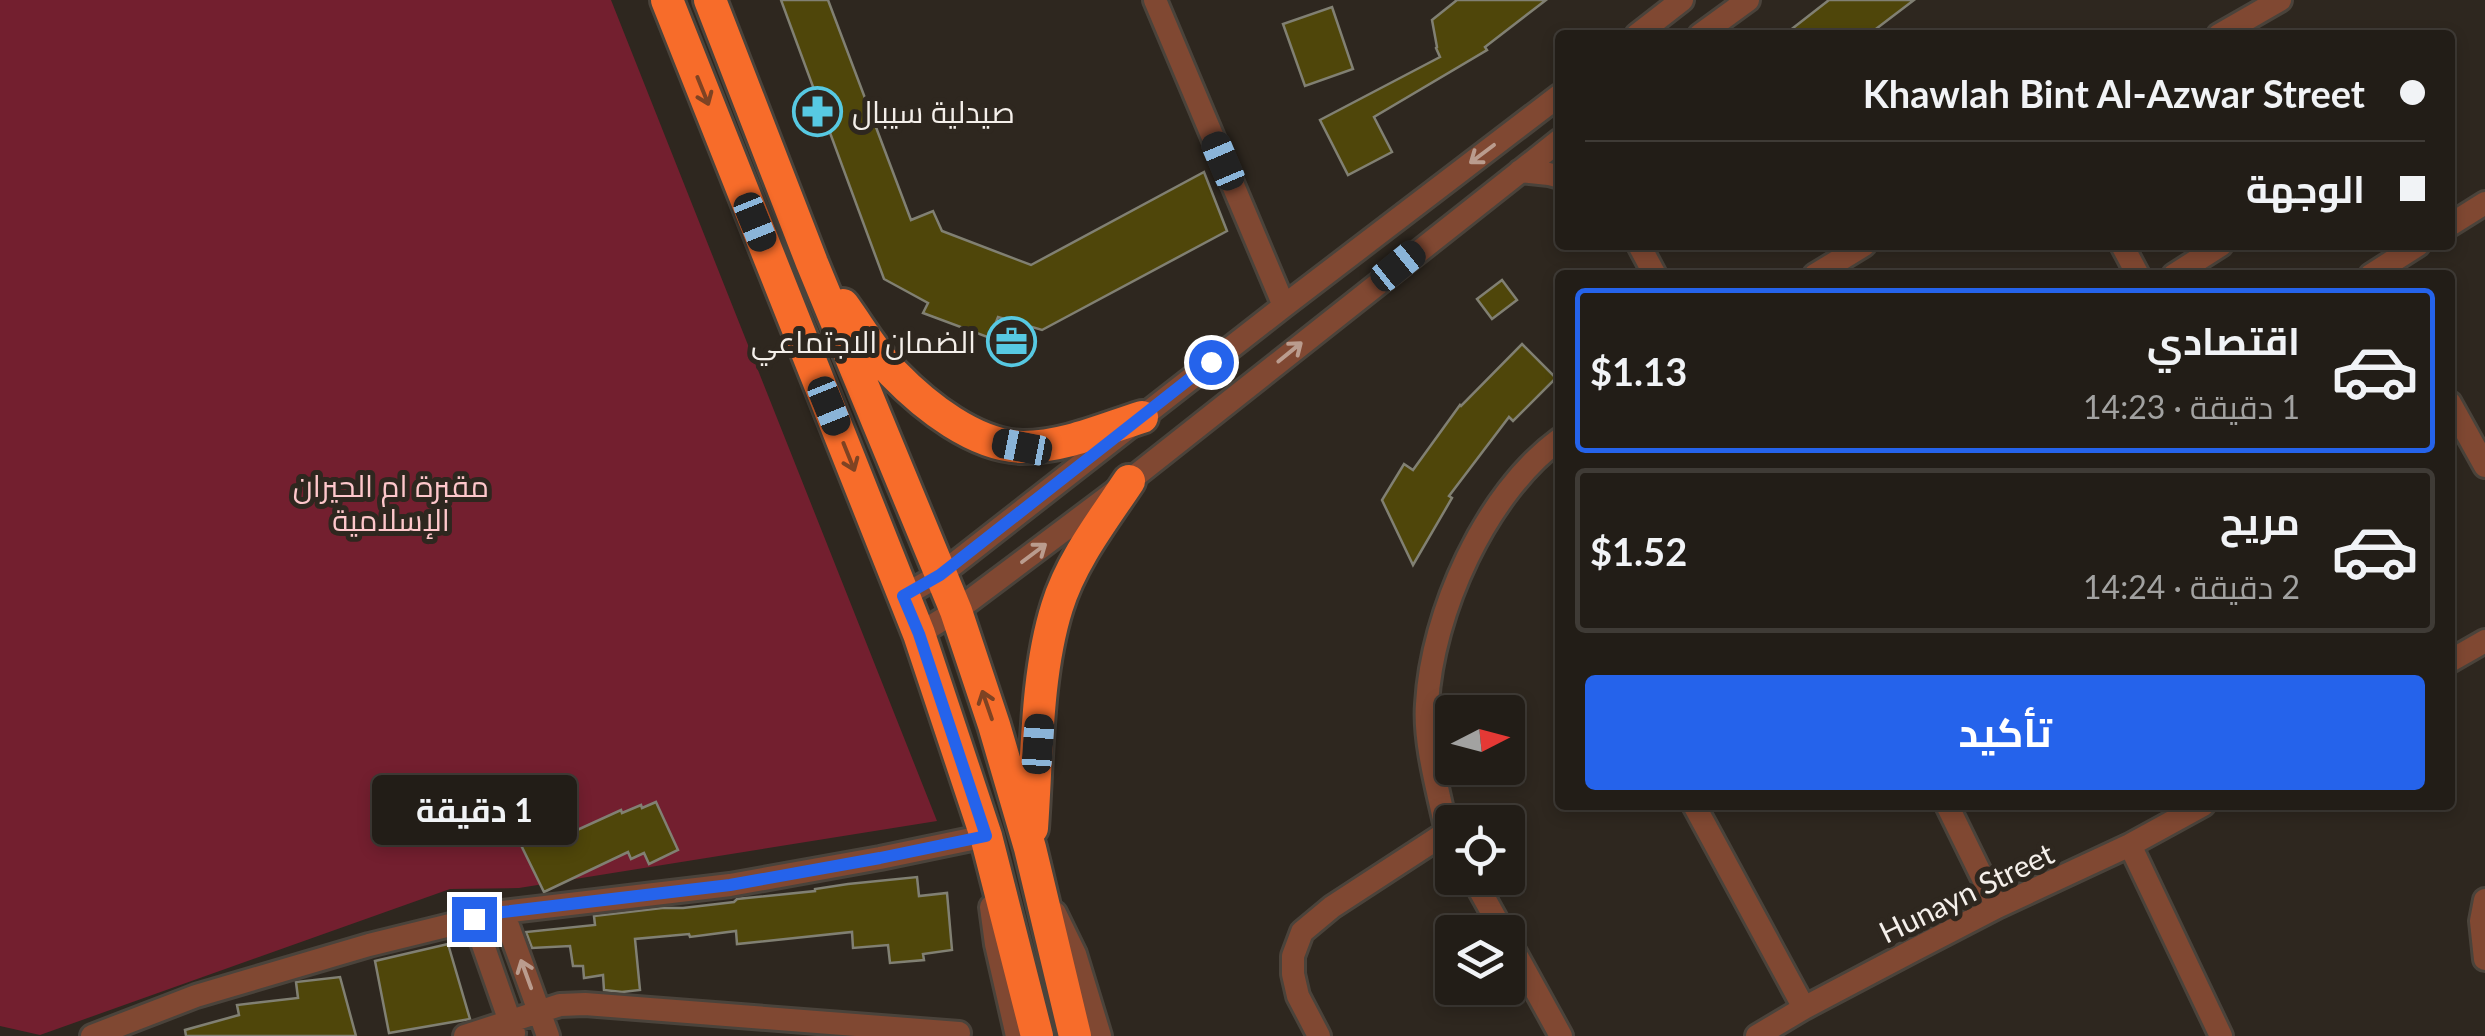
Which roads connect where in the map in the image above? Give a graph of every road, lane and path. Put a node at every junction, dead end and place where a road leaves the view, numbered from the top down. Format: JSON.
{"nodes":[{"id":1,"x":667,"y":0,"type":"edge"},
{"id":2,"x":710,"y":0,"type":"edge"},
{"id":3,"x":1154,"y":0,"type":"edge"},
{"id":4,"x":1682,"y":0,"type":"edge"},
{"id":5,"x":1748,"y":0,"type":"edge"},
{"id":6,"x":2280,"y":0,"type":"edge"},
{"id":7,"x":1643,"y":30,"type":"edge"},
{"id":8,"x":1707,"y":30,"type":"edge"},
{"id":9,"x":2228,"y":30,"type":"edge"},
{"id":10,"x":1555,"y":99,"type":"edge"},
{"id":11,"x":1555,"y":144,"type":"edge"},
{"id":12,"x":1520,"y":172,"type":"junction"},
{"id":13,"x":1555,"y":176,"type":"edge"},
{"id":14,"x":2485,"y":203,"type":"edge"},
{"id":15,"x":2455,"y":222,"type":"edge"},
{"id":16,"x":1856,"y":250,"type":"edge"},
{"id":17,"x":2214,"y":250,"type":"edge"},
{"id":18,"x":2411,"y":250,"type":"edge"},
{"id":19,"x":812,"y":263,"type":"junction"},
{"id":20,"x":1822,"y":270,"type":"edge"},
{"id":21,"x":2182,"y":270,"type":"edge"},
{"id":22,"x":2381,"y":270,"type":"edge"},
{"id":23,"x":1284,"y":306,"type":"junction"},
{"id":24,"x":2455,"y":407,"type":"edge"},
{"id":25,"x":1142,"y":417,"type":"junction"},
{"id":26,"x":2476,"y":427,"type":"edge"},
{"id":27,"x":1555,"y":443,"type":"edge"},
{"id":28,"x":2485,"y":466,"type":"edge"},
{"id":29,"x":1128,"y":480,"type":"junction"},
{"id":30,"x":940,"y":575,"type":"junction"},
{"id":31,"x":903,"y":596,"type":"junction"},
{"id":32,"x":956,"y":611,"type":"junction"},
{"id":33,"x":919,"y":634,"type":"junction"},
{"id":34,"x":2485,"y":642,"type":"edge"},
{"id":35,"x":2455,"y":658,"type":"edge"},
{"id":36,"x":1443,"y":805,"type":"edge"},
{"id":37,"x":1697,"y":810,"type":"edge"},
{"id":38,"x":1950,"y":810,"type":"edge"},
{"id":39,"x":2194,"y":810,"type":"edge"},
{"id":40,"x":2130,"y":845,"type":"junction"},
{"id":41,"x":1435,"y":846,"type":"edge"},
{"id":42,"x":989,"y":850,"type":"junction"},
{"id":43,"x":1032,"y":860,"type":"junction"},
{"id":44,"x":2485,"y":900,"type":"edge"},
{"id":45,"x":1998,"y":907,"type":"junction"},
{"id":46,"x":503,"y":912,"type":"junction"},
{"id":47,"x":474,"y":919,"type":"junction"},
{"id":48,"x":2485,"y":959,"type":"edge"},
{"id":49,"x":1525,"y":971,"type":"edge"},
{"id":50,"x":1804,"y":1008,"type":"junction"},
{"id":51,"x":539,"y":1011,"type":"junction"},
{"id":52,"x":126,"y":1028,"type":"edge"},
{"id":53,"x":512,"y":1029,"type":"edge"},
{"id":54,"x":960,"y":1033,"type":"dead end"},
{"id":55,"x":92,"y":1036,"type":"edge"},
{"id":56,"x":465,"y":1036,"type":"edge"},
{"id":57,"x":548,"y":1036,"type":"edge"},
{"id":58,"x":1017,"y":1036,"type":"edge"},
{"id":59,"x":1037,"y":1036,"type":"edge"},
{"id":60,"x":1075,"y":1036,"type":"edge"},
{"id":61,"x":1100,"y":1036,"type":"edge"},
{"id":62,"x":1318,"y":1036,"type":"edge"},
{"id":63,"x":1561,"y":1036,"type":"edge"},
{"id":64,"x":1757,"y":1036,"type":"edge"},
{"id":65,"x":2221,"y":1036,"type":"edge"}],
"edges":[{"from":1,"to":31,"type":"highway","one_way":true},
{"from":2,"to":19,"type":"highway"},
{"from":3,"to":23,"type":"street"},
{"from":4,"to":7,"type":"street"},
{"from":5,"to":8,"type":"street"},
{"from":6,"to":9,"type":"street"},
{"from":10,"to":23,"type":"street","one_way":true},
{"from":11,"to":12,"type":"street"},
{"from":12,"to":13,"type":"street"},
{"from":29,"to":12,"type":"street","one_way":true},
{"from":14,"to":15,"type":"street"},
{"from":16,"to":20,"type":"street"},
{"from":17,"to":21,"type":"street"},
{"from":18,"to":22,"type":"street"},
{"from":19,"to":25,"type":"highway"},
{"from":19,"to":30,"type":"highway"},
{"from":23,"to":25,"type":"street"},
{"from":24,"to":26,"type":"street"},
{"from":25,"to":30,"type":"street"},
{"from":26,"to":28,"type":"street"},
{"from":27,"to":36,"type":"street"},
{"from":32,"to":29,"type":"street","one_way":true},
{"from":29,"to":43,"type":"highway"},
{"from":30,"to":31,"type":"street"},
{"from":30,"to":32,"type":"highway"},
{"from":31,"to":33,"type":"highway"},
{"from":32,"to":33,"type":"street"},
{"from":43,"to":32,"type":"highway","one_way":true},
{"from":33,"to":42,"type":"highway"},
{"from":34,"to":35,"type":"street"},
{"from":37,"to":50,"type":"street"},
{"from":38,"to":45,"type":"street"},
{"from":39,"to":40,"type":"street","name":"Hunayn Street"},
{"from":40,"to":45,"type":"street","name":"Hunayn Street"},
{"from":40,"to":65,"type":"street"},
{"from":41,"to":62,"type":"street"},
{"from":42,"to":46,"type":"street"},
{"from":42,"to":58,"type":"street"},
{"from":42,"to":59,"type":"highway"},
{"from":43,"to":60,"type":"highway"},
{"from":43,"to":61,"type":"street"},
{"from":44,"to":48,"type":"street"},
{"from":45,"to":50,"type":"street","name":"Hunayn Street"},
{"from":46,"to":47,"type":"street"},
{"from":51,"to":46,"type":"street","one_way":true},
{"from":47,"to":52,"type":"street"},
{"from":47,"to":53,"type":"street"},
{"from":49,"to":63,"type":"street"},
{"from":50,"to":64,"type":"street","name":"Hunayn Street"},
{"from":51,"to":53,"type":"street"},
{"from":51,"to":54,"type":"street"},
{"from":51,"to":57,"type":"street"},
{"from":52,"to":55,"type":"street"},
{"from":53,"to":56,"type":"street"}]}
